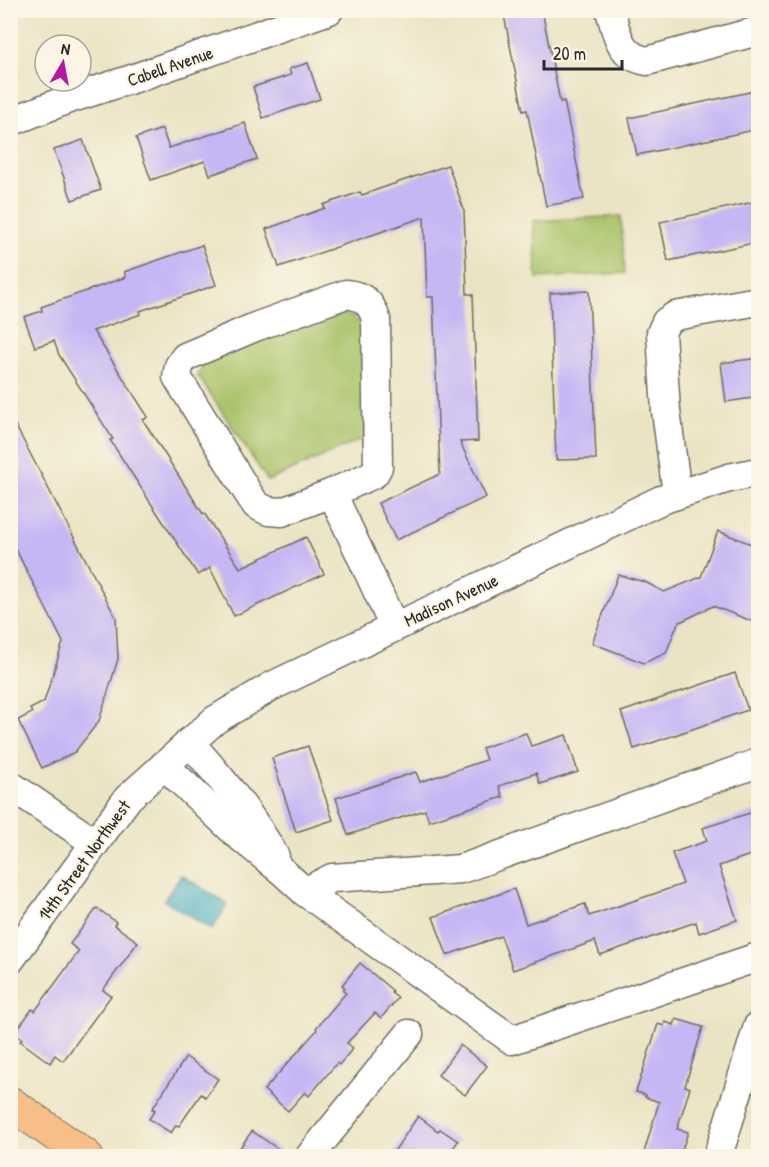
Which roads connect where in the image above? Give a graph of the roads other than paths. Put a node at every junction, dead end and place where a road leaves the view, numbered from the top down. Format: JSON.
{"nodes":[{"id":1,"x":329,"y":10,"type":"edge"},
{"id":2,"x":610,"y":10,"type":"edge"},
{"id":3,"x":759,"y":31,"type":"edge"},
{"id":4,"x":10,"y":122,"type":"edge"},
{"id":5,"x":759,"y":301,"type":"edge"},
{"id":6,"x":759,"y":472,"type":"edge"},
{"id":7,"x":332,"y":493,"type":"junction"},
{"id":8,"x":677,"y":494,"type":"junction"},
{"id":9,"x":394,"y":627,"type":"junction"},
{"id":10,"x":189,"y":742,"type":"junction"},
{"id":11,"x":759,"y":763,"type":"edge"},
{"id":12,"x":164,"y":765,"type":"junction"},
{"id":13,"x":10,"y":785,"type":"edge"},
{"id":14,"x":95,"y":843,"type":"junction"},
{"id":15,"x":283,"y":872,"type":"junction"},
{"id":16,"x":305,"y":892,"type":"junction"},
{"id":17,"x":759,"y":957,"type":"edge"},
{"id":18,"x":10,"y":960,"type":"edge"},
{"id":19,"x":759,"y":1026,"type":"edge"},
{"id":20,"x":409,"y":1034,"type":"dead end"},
{"id":21,"x":10,"y":1103,"type":"edge"},
{"id":22,"x":86,"y":1156,"type":"edge"},
{"id":23,"x":310,"y":1156,"type":"edge"},
{"id":24,"x":718,"y":1156,"type":"edge"}],
"edges":[{"from":1,"to":4,"type":"street","name":"Cabell Avenue"},
{"from":2,"to":3,"type":"street"},
{"from":5,"to":8,"type":"street"},
{"from":6,"to":8,"type":"street","name":"Madison Avenue"},
{"from":7,"to":7,"type":"street"},
{"from":7,"to":9,"type":"street"},
{"from":8,"to":9,"type":"street","name":"Madison Avenue"},
{"from":9,"to":10,"type":"street","name":"Madison Avenue"},
{"from":10,"to":12,"type":"street","name":"Madison Avenue"},
{"from":10,"to":15,"type":"street"},
{"from":11,"to":16,"type":"street"},
{"from":12,"to":14,"type":"street","name":"14th Street Northwest"},
{"from":12,"to":15,"type":"street"},
{"from":13,"to":14,"type":"street"},
{"from":14,"to":18,"type":"street","name":"14th Street Northwest"},
{"from":15,"to":16,"type":"street"},
{"from":16,"to":17,"type":"street"},
{"from":19,"to":24,"type":"street"},
{"from":20,"to":23,"type":"street"},
{"from":21,"to":22,"type":"main road"}]}
